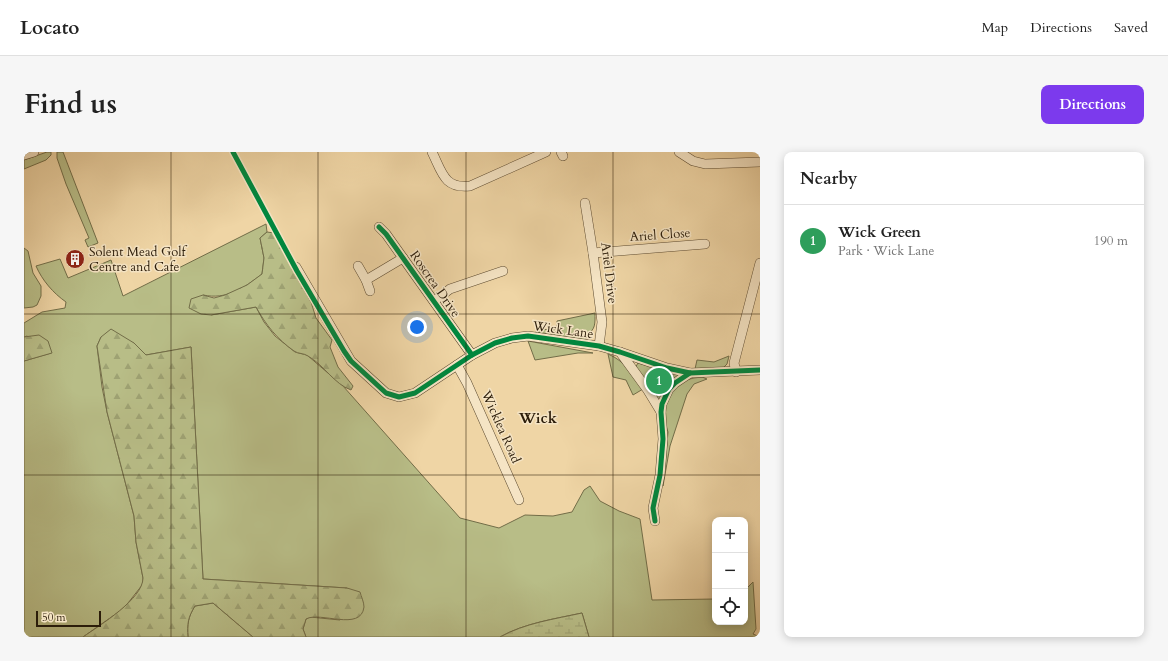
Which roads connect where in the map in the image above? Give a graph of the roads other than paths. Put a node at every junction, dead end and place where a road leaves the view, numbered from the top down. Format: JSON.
{"nodes":[{"id":1,"x":34,"y":152,"type":"edge"},
{"id":2,"x":432,"y":152,"type":"edge"},
{"id":3,"x":546,"y":152,"type":"edge"},
{"id":4,"x":679,"y":152,"type":"edge"},
{"id":5,"x":24,"y":155,"type":"edge"},
{"id":6,"x":760,"y":162,"type":"edge"},
{"id":7,"x":585,"y":203,"type":"dead end"},
{"id":8,"x":379,"y":227,"type":"dead end"},
{"id":9,"x":705,"y":244,"type":"dead end"},
{"id":10,"x":593,"y":253,"type":"junction"},
{"id":11,"x":403,"y":258,"type":"junction"},
{"id":12,"x":760,"y":263,"type":"edge"},
{"id":13,"x":358,"y":266,"type":"dead end"},
{"id":14,"x":296,"y":267,"type":"dead end"},
{"id":15,"x":502,"y":271,"type":"dead end"},
{"id":16,"x":366,"y":280,"type":"junction"},
{"id":17,"x":370,"y":291,"type":"dead end"},
{"id":18,"x":434,"y":301,"type":"junction"},
{"id":19,"x":599,"y":346,"type":"junction"},
{"id":20,"x":620,"y":352,"type":"junction"},
{"id":21,"x":472,"y":355,"type":"junction"},
{"id":22,"x":457,"y":365,"type":"junction"},
{"id":23,"x":760,"y":370,"type":"edge"},
{"id":24,"x":736,"y":372,"type":"junction"},
{"id":25,"x":690,"y":373,"type":"junction"},
{"id":26,"x":661,"y":412,"type":"junction"},
{"id":27,"x":519,"y":500,"type":"dead end"},
{"id":28,"x":655,"y":521,"type":"dead end"}],
"edges":[{"from":1,"to":5,"type":"street"},
{"from":2,"to":3,"type":"street"},
{"from":4,"to":6,"type":"street"},
{"from":7,"to":10,"type":"street","name":"Ariel Drive"},
{"from":8,"to":11,"type":"street","name":"Roscrea Drive"},
{"from":9,"to":10,"type":"street","name":"Ariel Close"},
{"from":10,"to":19,"type":"street","name":"Ariel Drive"},
{"from":11,"to":16,"type":"street","name":"Roscrea Drive"},
{"from":11,"to":18,"type":"street","name":"Roscrea Drive"},
{"from":12,"to":24,"type":"street"},
{"from":13,"to":16,"type":"street"},
{"from":14,"to":22,"type":"street","name":"Wick Lane"},
{"from":15,"to":18,"type":"street"},
{"from":16,"to":17,"type":"street"},
{"from":18,"to":21,"type":"street","name":"Roscrea Drive"},
{"from":19,"to":20,"type":"street","name":"Wick Lane"},
{"from":19,"to":21,"type":"street","name":"Wick Lane"},
{"from":20,"to":25,"type":"street","name":"Wick Lane"},
{"from":20,"to":26,"type":"street"},
{"from":21,"to":22,"type":"street","name":"Wick Lane"},
{"from":22,"to":27,"type":"street","name":"Wicklea Road"},
{"from":23,"to":24,"type":"street","name":"Wick Lane"},
{"from":24,"to":25,"type":"street","name":"Wick Lane"},
{"from":25,"to":26,"type":"street"},
{"from":26,"to":28,"type":"street"}]}
